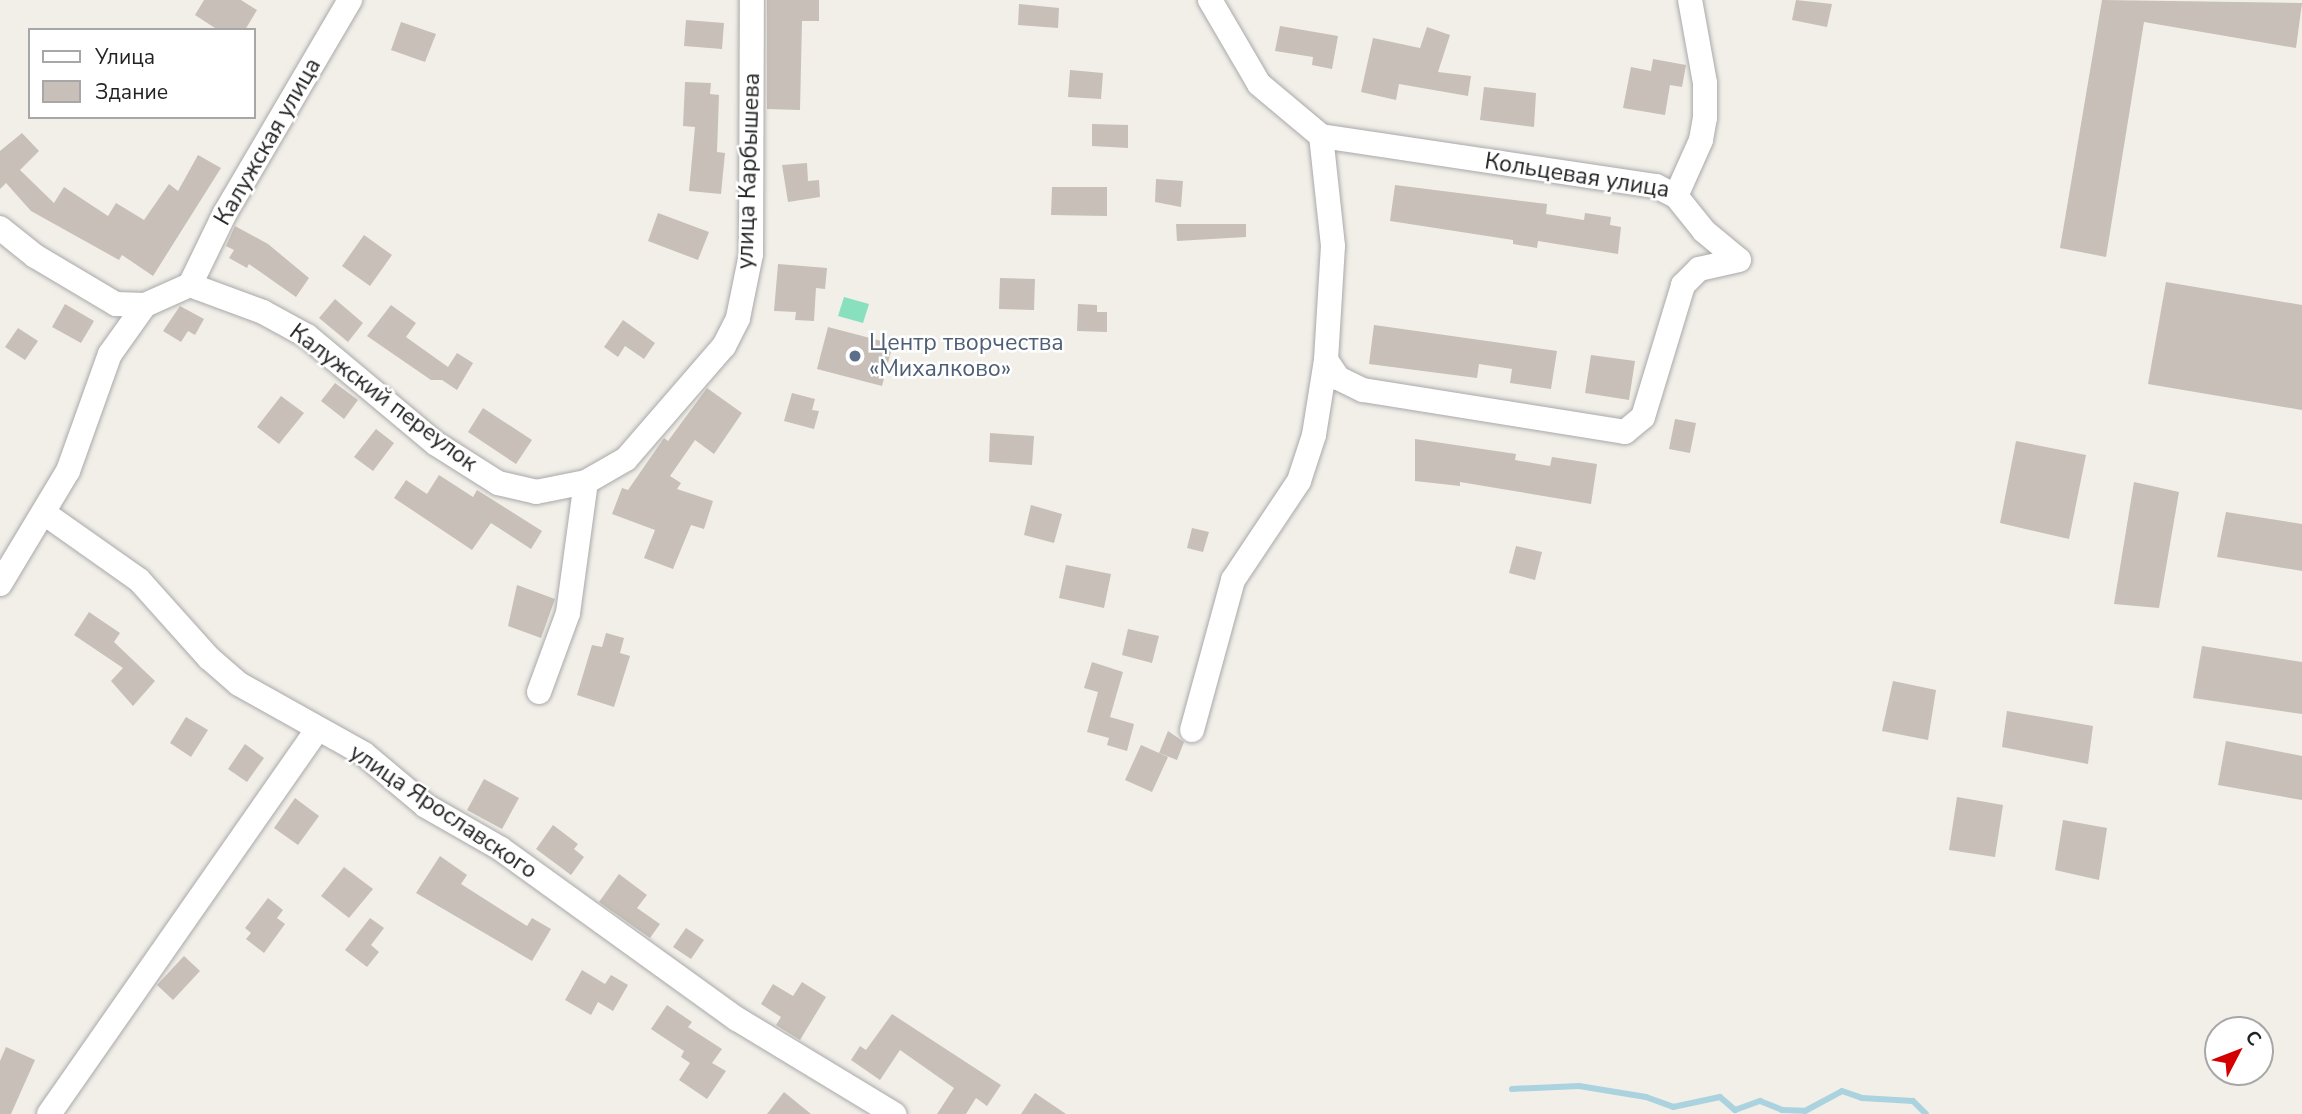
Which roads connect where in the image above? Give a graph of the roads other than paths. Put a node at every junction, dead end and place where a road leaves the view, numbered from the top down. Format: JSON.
{"nodes":[{"id":1,"x":350,"y":0,"type":"edge"},
{"id":2,"x":752,"y":0,"type":"edge"},
{"id":3,"x":1210,"y":0,"type":"edge"},
{"id":4,"x":1690,"y":0,"type":"edge"},
{"id":5,"x":1321,"y":136,"type":"junction"},
{"id":6,"x":1676,"y":196,"type":"junction"},
{"id":7,"x":0,"y":228,"type":"edge"},
{"id":8,"x":190,"y":285,"type":"junction"},
{"id":9,"x":145,"y":304,"type":"junction"},
{"id":10,"x":1326,"y":360,"type":"junction"},
{"id":11,"x":586,"y":482,"type":"junction"},
{"id":12,"x":44,"y":513,"type":"junction"},
{"id":13,"x":0,"y":584,"type":"edge"},
{"id":14,"x":539,"y":692,"type":"dead end"},
{"id":15,"x":317,"y":730,"type":"junction"},
{"id":16,"x":1192,"y":730,"type":"dead end"},
{"id":17,"x":49,"y":1114,"type":"edge"},
{"id":18,"x":894,"y":1114,"type":"edge"}],
"edges":[{"from":1,"to":8,"type":"street","name":"Калужская улица"},
{"from":2,"to":11,"type":"street","name":"улица Карбышева"},
{"from":3,"to":5,"type":"street"},
{"from":4,"to":6,"type":"street","name":"Кольцевая улица"},
{"from":5,"to":6,"type":"street","name":"Кольцевая улица"},
{"from":5,"to":10,"type":"street"},
{"from":6,"to":10,"type":"street"},
{"from":7,"to":9,"type":"street"},
{"from":8,"to":9,"type":"street"},
{"from":8,"to":11,"type":"street","name":"Калужский переулок"},
{"from":9,"to":12,"type":"street"},
{"from":10,"to":16,"type":"street"},
{"from":11,"to":14,"type":"street"},
{"from":12,"to":13,"type":"street"},
{"from":12,"to":15,"type":"street","name":"улица Ярославского"},
{"from":15,"to":17,"type":"street"},
{"from":15,"to":18,"type":"street","name":"улица Ярославского"}]}
